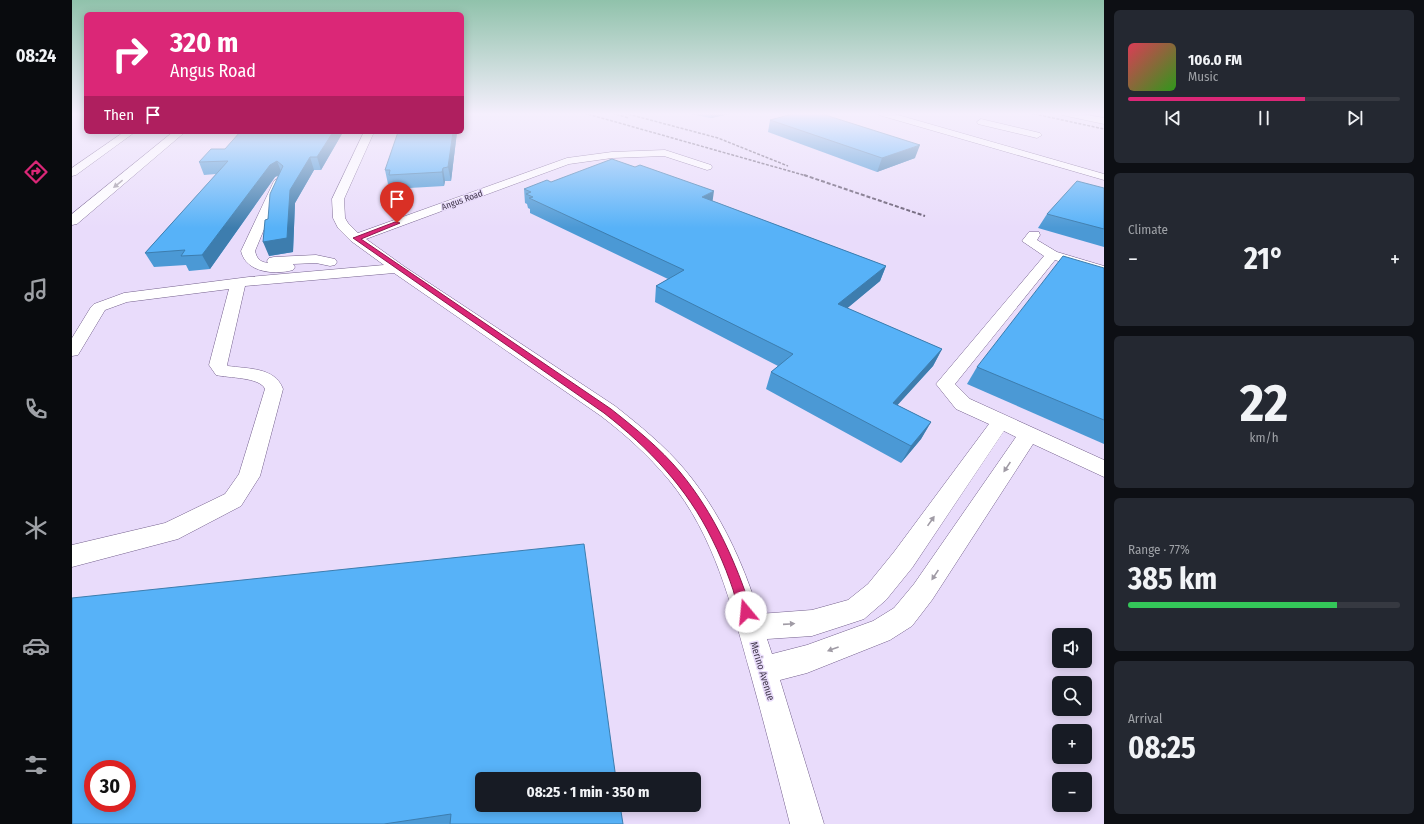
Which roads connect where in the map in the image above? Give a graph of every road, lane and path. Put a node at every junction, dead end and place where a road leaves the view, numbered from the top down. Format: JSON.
{"nodes":[{"id":1,"x":102,"y":151,"type":"edge"},
{"id":2,"x":140,"y":151,"type":"edge"},
{"id":3,"x":157,"y":151,"type":"edge"},
{"id":4,"x":360,"y":151,"type":"edge"},
{"id":5,"x":1014,"y":151,"type":"edge"},
{"id":6,"x":707,"y":167,"type":"dead end"},
{"id":7,"x":72,"y":173,"type":"edge"},
{"id":8,"x":1104,"y":177,"type":"edge"},
{"id":9,"x":281,"y":178,"type":"edge"},
{"id":10,"x":72,"y":207,"type":"edge"},
{"id":11,"x":72,"y":221,"type":"edge"},
{"id":12,"x":1034,"y":235,"type":"dead end"},
{"id":13,"x":356,"y":238,"type":"junction"},
{"id":14,"x":1052,"y":255,"type":"junction"},
{"id":15,"x":380,"y":256,"type":"junction"},
{"id":16,"x":398,"y":268,"type":"junction"},
{"id":17,"x":1104,"y":271,"type":"edge"},
{"id":18,"x":240,"y":283,"type":"junction"},
{"id":19,"x":72,"y":351,"type":"edge"},
{"id":20,"x":1001,"y":421,"type":"junction"},
{"id":21,"x":1029,"y":434,"type":"junction"},
{"id":22,"x":1104,"y":469,"type":"edge"},
{"id":23,"x":72,"y":556,"type":"edge"},
{"id":24,"x":750,"y":627,"type":"junction"},
{"id":25,"x":763,"y":670,"type":"junction"},
{"id":26,"x":807,"y":824,"type":"edge"}],
"edges":[{"from":1,"to":7,"type":"street"},
{"from":2,"to":10,"type":"main road"},
{"from":3,"to":11,"type":"main road","one_way":true},
{"from":4,"to":13,"type":"street","name":"Merino Avenue"},
{"from":5,"to":8,"type":"street"},
{"from":6,"to":13,"type":"street","name":"Angus Road"},
{"from":9,"to":15,"type":"street"},
{"from":12,"to":14,"type":"street"},
{"from":13,"to":15,"type":"street","name":"Merino Avenue"},
{"from":14,"to":17,"type":"street"},
{"from":14,"to":20,"type":"street"},
{"from":15,"to":16,"type":"street","name":"Merino Avenue"},
{"from":16,"to":18,"type":"street"},
{"from":16,"to":24,"type":"street","name":"Merino Avenue"},
{"from":18,"to":19,"type":"street"},
{"from":18,"to":23,"type":"street"},
{"from":20,"to":21,"type":"street"},
{"from":24,"to":20,"type":"street","one_way":true},
{"from":21,"to":22,"type":"street"},
{"from":21,"to":25,"type":"street","one_way":true},
{"from":24,"to":25,"type":"street","name":"Merino Avenue"},
{"from":25,"to":26,"type":"street","name":"Merino Avenue"}]}
